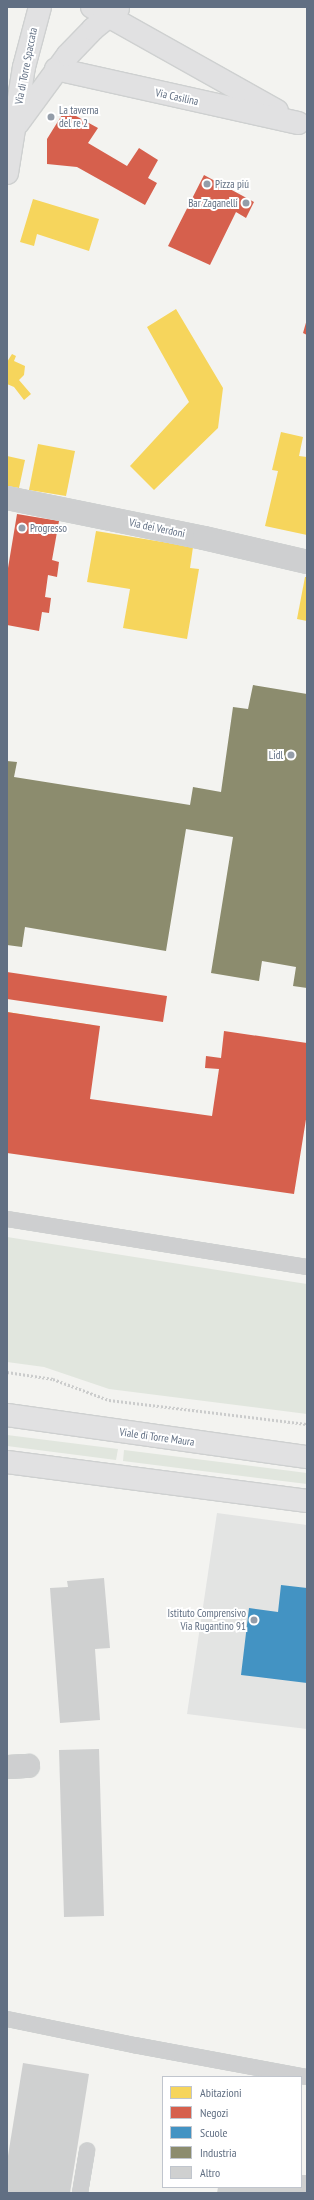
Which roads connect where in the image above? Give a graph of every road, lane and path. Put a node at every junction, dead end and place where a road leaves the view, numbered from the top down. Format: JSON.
{"nodes":[{"id":1,"x":40,"y":7,"type":"edge"},
{"id":2,"x":107,"y":10,"type":"edge"},
{"id":3,"x":56,"y":69,"type":"junction"},
{"id":4,"x":303,"y":125,"type":"edge"},
{"id":5,"x":15,"y":128,"type":"junction"},
{"id":6,"x":7,"y":173,"type":"edge"},
{"id":7,"x":7,"y":498,"type":"edge"},
{"id":8,"x":307,"y":562,"type":"edge"},
{"id":9,"x":7,"y":1219,"type":"edge"},
{"id":10,"x":307,"y":1267,"type":"edge"},
{"id":11,"x":7,"y":1372,"type":"edge"},
{"id":12,"x":7,"y":1415,"type":"edge"},
{"id":13,"x":307,"y":1424,"type":"edge"},
{"id":14,"x":307,"y":1457,"type":"edge"},
{"id":15,"x":7,"y":1462,"type":"edge"},
{"id":16,"x":307,"y":1501,"type":"edge"},
{"id":17,"x":28,"y":1766,"type":"dead end"},
{"id":18,"x":7,"y":1767,"type":"edge"},
{"id":19,"x":7,"y":2019,"type":"edge"},
{"id":20,"x":302,"y":2076,"type":"edge"},
{"id":21,"x":87,"y":2151,"type":"dead end"},
{"id":22,"x":80,"y":2193,"type":"edge"}],
"edges":[{"from":1,"to":5,"type":"street","name":"Via di Torre Spaccata"},
{"from":2,"to":3,"type":"street"},
{"from":2,"to":4,"type":"street","name":"Via Casilina"},
{"from":3,"to":4,"type":"street","name":"Via Casilina"},
{"from":3,"to":5,"type":"street"},
{"from":5,"to":6,"type":"street","name":"Via di Torre Spaccata"},
{"from":7,"to":8,"type":"street","name":"Via dei Verdoni"},
{"from":9,"to":10,"type":"lane"},
{"from":11,"to":13,"type":"path"},
{"from":12,"to":14,"type":"street","name":"Viale di Torre Maura"},
{"from":15,"to":16,"type":"street"},
{"from":17,"to":18,"type":"street"},
{"from":19,"to":20,"type":"lane"},
{"from":21,"to":22,"type":"lane"}]}
